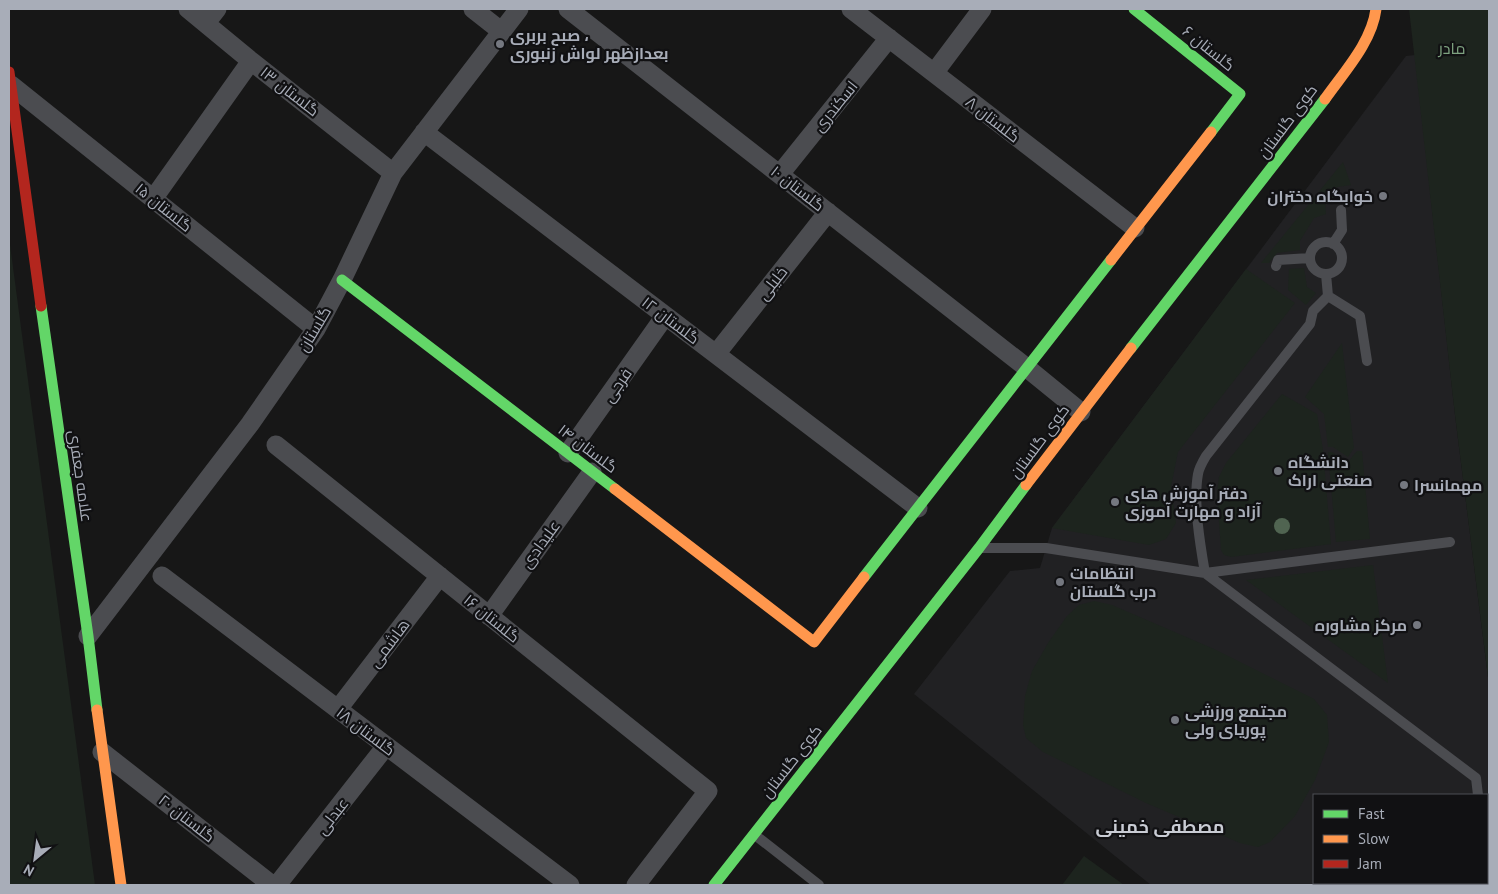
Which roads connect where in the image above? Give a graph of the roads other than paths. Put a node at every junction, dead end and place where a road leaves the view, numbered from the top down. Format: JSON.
{"nodes":[{"id":1,"x":188,"y":9,"type":"edge"},
{"id":2,"x":473,"y":9,"type":"edge"},
{"id":3,"x":519,"y":9,"type":"edge"},
{"id":4,"x":568,"y":9,"type":"edge"},
{"id":5,"x":851,"y":9,"type":"edge"},
{"id":6,"x":982,"y":9,"type":"edge"},
{"id":7,"x":1134,"y":9,"type":"edge"},
{"id":8,"x":1376,"y":9,"type":"edge"},
{"id":9,"x":212,"y":16,"type":"edge"},
{"id":10,"x":501,"y":31,"type":"junction"},
{"id":11,"x":890,"y":38,"type":"junction"},
{"id":12,"x":251,"y":61,"type":"junction"},
{"id":13,"x":934,"y":73,"type":"junction"},
{"id":14,"x":10,"y":79,"type":"edge"},
{"id":15,"x":424,"y":132,"type":"junction"},
{"id":16,"x":392,"y":172,"type":"junction"},
{"id":17,"x":780,"y":174,"type":"junction"},
{"id":18,"x":153,"y":199,"type":"junction"},
{"id":19,"x":1341,"y":210,"type":"dead end"},
{"id":20,"x":828,"y":212,"type":"junction"},
{"id":21,"x":1135,"y":228,"type":"junction"},
{"id":22,"x":1333,"y":244,"type":"junction"},
{"id":23,"x":1310,"y":258,"type":"junction"},
{"id":24,"x":1276,"y":266,"type":"dead end"},
{"id":25,"x":1326,"y":274,"type":"junction"},
{"id":26,"x":342,"y":280,"type":"junction"},
{"id":27,"x":1328,"y":296,"type":"junction"},
{"id":28,"x":666,"y":316,"type":"junction"},
{"id":29,"x":316,"y":329,"type":"junction"},
{"id":30,"x":716,"y":354,"type":"junction"},
{"id":31,"x":1367,"y":361,"type":"dead end"},
{"id":32,"x":1027,"y":368,"type":"junction"},
{"id":33,"x":1082,"y":412,"type":"junction"},
{"id":34,"x":276,"y":445,"type":"dead end"},
{"id":35,"x":568,"y":454,"type":"junction"},
{"id":36,"x":592,"y":472,"type":"junction"},
{"id":37,"x":918,"y":508,"type":"junction"},
{"id":38,"x":1450,"y":542,"type":"dead end"},
{"id":39,"x":979,"y":548,"type":"junction"},
{"id":40,"x":1205,"y":573,"type":"junction"},
{"id":41,"x":162,"y":576,"type":"dead end"},
{"id":42,"x":440,"y":576,"type":"junction"},
{"id":43,"x":489,"y":616,"type":"junction"},
{"id":44,"x":88,"y":636,"type":"junction"},
{"id":45,"x":338,"y":709,"type":"junction"},
{"id":46,"x":386,"y":746,"type":"junction"},
{"id":47,"x":102,"y":752,"type":"junction"},
{"id":48,"x":1478,"y":794,"type":"edge"},
{"id":49,"x":754,"y":834,"type":"junction"},
{"id":50,"x":120,"y":885,"type":"edge"},
{"id":51,"x":272,"y":885,"type":"edge"},
{"id":52,"x":277,"y":885,"type":"edge"},
{"id":53,"x":570,"y":885,"type":"edge"},
{"id":54,"x":636,"y":885,"type":"edge"},
{"id":55,"x":714,"y":885,"type":"edge"},
{"id":56,"x":819,"y":885,"type":"edge"}],
"edges":[{"from":1,"to":9,"type":"street","name":"گلستان ۱۳"},
{"from":2,"to":10,"type":"street"},
{"from":3,"to":10,"type":"street","name":"گلستان"},
{"from":4,"to":17,"type":"street","name":"گلستان ۱۰"},
{"from":5,"to":11,"type":"street","name":"گلستان ۸"},
{"from":6,"to":13,"type":"street"},
{"from":7,"to":21,"type":"street","name":"گلستان ۶"},
{"from":8,"to":33,"type":"street","name":"کوی گلستان"},
{"from":9,"to":12,"type":"street","name":"گلستان ۱۳"},
{"from":10,"to":15,"type":"street","name":"گلستان"},
{"from":11,"to":13,"type":"street","name":"گلستان ۸"},
{"from":11,"to":17,"type":"street","name":"اسکندری"},
{"from":12,"to":16,"type":"street","name":"گلستان ۱۳"},
{"from":12,"to":18,"type":"street"},
{"from":13,"to":21,"type":"street","name":"گلستان ۸"},
{"from":14,"to":18,"type":"street","name":"گلستان ۱۵"},
{"from":14,"to":44,"type":"street","name":"علامه جعفری"},
{"from":15,"to":16,"type":"street","name":"گلستان"},
{"from":15,"to":28,"type":"street","name":"گلستان ۱۲"},
{"from":16,"to":26,"type":"street","name":"گلستان"},
{"from":17,"to":20,"type":"street","name":"گلستان ۱۰"},
{"from":18,"to":29,"type":"street","name":"گلستان ۱۵"},
{"from":19,"to":22,"type":"lane"},
{"from":20,"to":30,"type":"street","name":"خلیلی"},
{"from":20,"to":32,"type":"street","name":"گلستان ۱۰"},
{"from":21,"to":32,"type":"street"},
{"from":22,"to":23,"type":"lane"},
{"from":22,"to":25,"type":"lane"},
{"from":23,"to":24,"type":"lane"},
{"from":23,"to":25,"type":"lane"},
{"from":25,"to":27,"type":"lane"},
{"from":26,"to":29,"type":"street","name":"گلستان"},
{"from":26,"to":35,"type":"street","name":"گلستان ۱۴"},
{"from":27,"to":31,"type":"lane"},
{"from":27,"to":40,"type":"lane"},
{"from":28,"to":30,"type":"street","name":"گلستان ۱۲"},
{"from":28,"to":35,"type":"street","name":"فرجی"},
{"from":29,"to":44,"type":"street","name":"گلستان"},
{"from":30,"to":37,"type":"street","name":"گلستان ۱۲"},
{"from":32,"to":33,"type":"street","name":"گلستان ۱۰"},
{"from":32,"to":37,"type":"street"},
{"from":33,"to":39,"type":"street","name":"کوی گلستان"},
{"from":34,"to":42,"type":"street","name":"گلستان ۱۶"},
{"from":35,"to":36,"type":"street","name":"گلستان ۱۴"},
{"from":36,"to":37,"type":"street","name":"گلستان ۱۴"},
{"from":36,"to":43,"type":"street","name":"علیدادی"},
{"from":38,"to":40,"type":"lane"},
{"from":39,"to":40,"type":"lane"},
{"from":39,"to":49,"type":"street","name":"کوی گلستان"},
{"from":40,"to":48,"type":"lane"},
{"from":41,"to":45,"type":"street","name":"گلستان ۱۸"},
{"from":42,"to":43,"type":"street","name":"گلستان ۱۶"},
{"from":42,"to":45,"type":"street","name":"هاشمی"},
{"from":43,"to":54,"type":"street","name":"گلستان ۱۶"},
{"from":44,"to":47,"type":"street","name":"علامه جعفری"},
{"from":45,"to":46,"type":"street","name":"گلستان ۱۸"},
{"from":46,"to":52,"type":"street","name":"عبدلی"},
{"from":46,"to":53,"type":"street","name":"گلستان ۱۸"},
{"from":47,"to":50,"type":"street","name":"علامه جعفری"},
{"from":47,"to":51,"type":"street","name":"گلستان ۲۰"},
{"from":49,"to":55,"type":"street","name":"کوی گلستان"},
{"from":49,"to":56,"type":"lane"}]}
